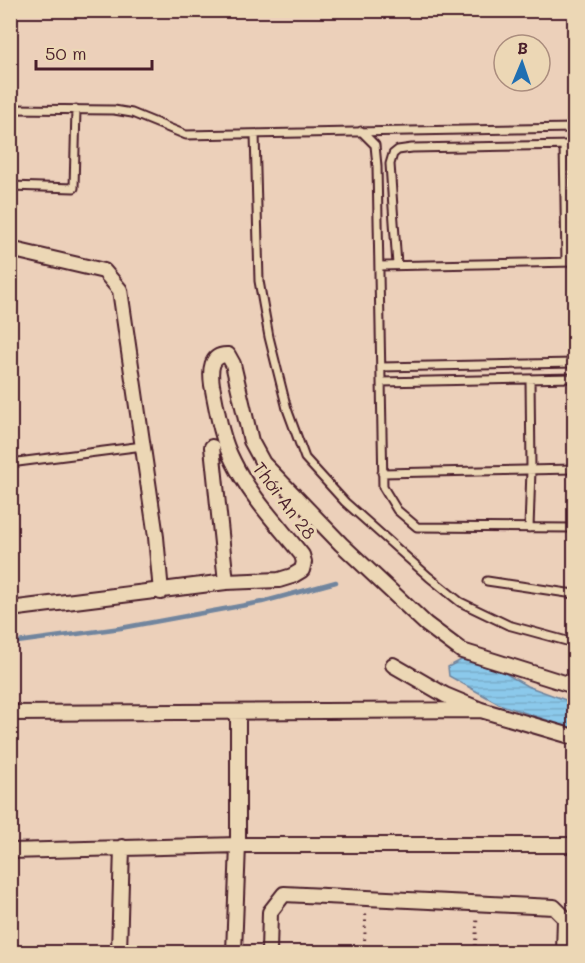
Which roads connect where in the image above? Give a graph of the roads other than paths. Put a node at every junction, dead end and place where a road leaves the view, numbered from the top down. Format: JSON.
{"nodes":[{"id":1,"x":10,"y":109,"type":"edge"},
{"id":2,"x":76,"y":110,"type":"junction"},
{"id":3,"x":574,"y":128,"type":"edge"},
{"id":4,"x":361,"y":131,"type":"junction"},
{"id":5,"x":255,"y":134,"type":"junction"},
{"id":6,"x":564,"y":145,"type":"junction"},
{"id":7,"x":574,"y":145,"type":"edge"},
{"id":8,"x":10,"y":186,"type":"edge"},
{"id":9,"x":10,"y":249,"type":"edge"},
{"id":10,"x":570,"y":262,"type":"edge"},
{"id":11,"x":397,"y":265,"type":"junction"},
{"id":12,"x":379,"y":266,"type":"junction"},
{"id":13,"x":574,"y":363,"type":"edge"},
{"id":14,"x":381,"y":367,"type":"junction"},
{"id":15,"x":574,"y":378,"type":"edge"},
{"id":16,"x":530,"y":379,"type":"junction"},
{"id":17,"x":381,"y":382,"type":"junction"},
{"id":18,"x":143,"y":446,"type":"junction"},
{"id":19,"x":212,"y":447,"type":"dead end"},
{"id":20,"x":10,"y":463,"type":"edge"},
{"id":21,"x":531,"y":470,"type":"junction"},
{"id":22,"x":574,"y":470,"type":"edge"},
{"id":23,"x":382,"y":473,"type":"junction"},
{"id":24,"x":529,"y":528,"type":"junction"},
{"id":25,"x":574,"y":528,"type":"edge"},
{"id":26,"x":487,"y":581,"type":"dead end"},
{"id":27,"x":226,"y":582,"type":"junction"},
{"id":28,"x":161,"y":592,"type":"junction"},
{"id":29,"x":574,"y":594,"type":"edge"},
{"id":30,"x":10,"y":609,"type":"edge"},
{"id":31,"x":574,"y":643,"type":"edge"},
{"id":32,"x":393,"y":665,"type":"dead end"},
{"id":33,"x":574,"y":686,"type":"edge"},
{"id":34,"x":481,"y":710,"type":"junction"},
{"id":35,"x":238,"y":712,"type":"junction"},
{"id":36,"x":10,"y":713,"type":"edge"},
{"id":37,"x":574,"y":737,"type":"edge"},
{"id":38,"x":238,"y":845,"type":"junction"},
{"id":39,"x":574,"y":845,"type":"edge"},
{"id":40,"x":122,"y":847,"type":"junction"},
{"id":41,"x":10,"y":850,"type":"edge"},
{"id":42,"x":119,"y":952,"type":"edge"},
{"id":43,"x":234,"y":952,"type":"edge"},
{"id":44,"x":269,"y":952,"type":"edge"},
{"id":45,"x":564,"y":952,"type":"edge"}],
"edges":[{"from":1,"to":2,"type":"lane"},
{"from":2,"to":5,"type":"lane"},
{"from":2,"to":8,"type":"lane"},
{"from":3,"to":4,"type":"lane"},
{"from":4,"to":5,"type":"lane"},
{"from":4,"to":12,"type":"lane"},
{"from":5,"to":31,"type":"lane"},
{"from":6,"to":7,"type":"lane"},
{"from":6,"to":10,"type":"lane"},
{"from":6,"to":11,"type":"lane"},
{"from":9,"to":18,"type":"street"},
{"from":10,"to":11,"type":"lane"},
{"from":11,"to":12,"type":"lane"},
{"from":12,"to":14,"type":"lane"},
{"from":13,"to":14,"type":"lane"},
{"from":14,"to":17,"type":"lane"},
{"from":15,"to":16,"type":"lane"},
{"from":16,"to":17,"type":"lane"},
{"from":16,"to":21,"type":"lane"},
{"from":17,"to":23,"type":"lane"},
{"from":18,"to":20,"type":"lane"},
{"from":18,"to":28,"type":"street"},
{"from":19,"to":27,"type":"street"},
{"from":21,"to":22,"type":"lane"},
{"from":21,"to":23,"type":"lane"},
{"from":21,"to":24,"type":"lane"},
{"from":23,"to":24,"type":"lane"},
{"from":24,"to":25,"type":"lane"},
{"from":26,"to":29,"type":"lane"},
{"from":27,"to":28,"type":"street","name":"Thới An 28"},
{"from":27,"to":33,"type":"street","name":"Thới An 28"},
{"from":28,"to":30,"type":"street","name":"Thới An 28"},
{"from":32,"to":34,"type":"street"},
{"from":34,"to":35,"type":"street"},
{"from":34,"to":37,"type":"street"},
{"from":35,"to":36,"type":"street"},
{"from":35,"to":38,"type":"street"},
{"from":38,"to":39,"type":"street"},
{"from":38,"to":40,"type":"street"},
{"from":38,"to":43,"type":"street"},
{"from":40,"to":41,"type":"street"},
{"from":40,"to":42,"type":"street"},
{"from":44,"to":45,"type":"street"}]}
